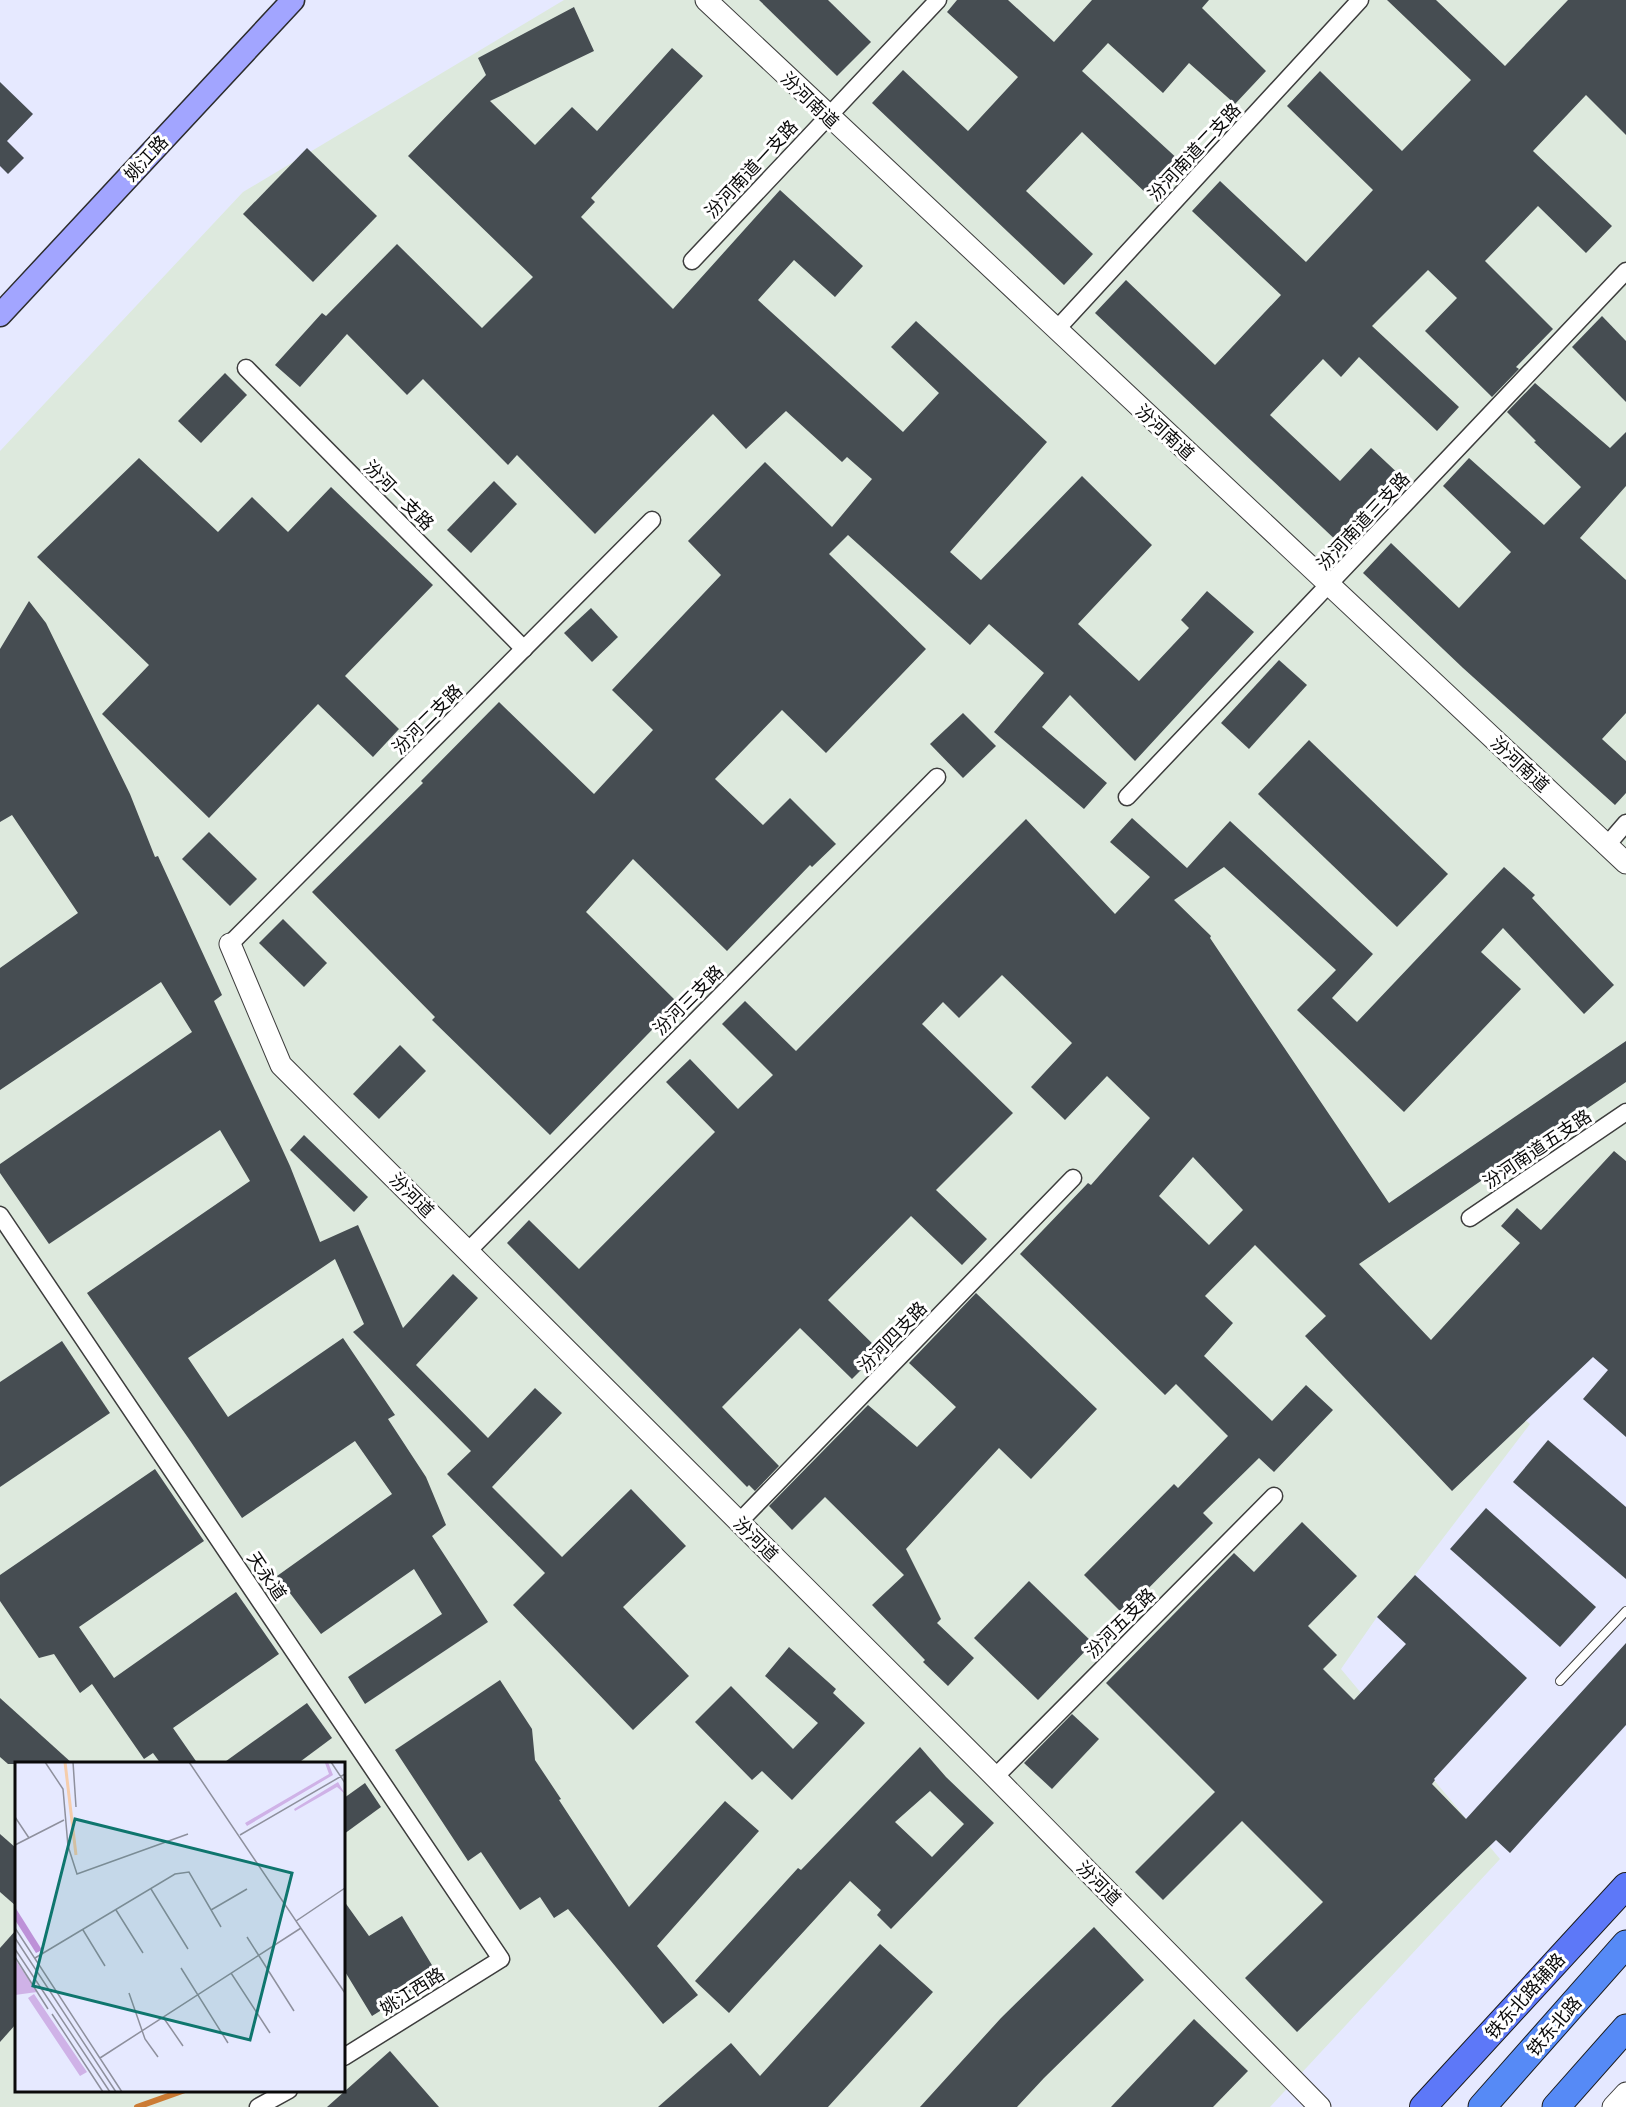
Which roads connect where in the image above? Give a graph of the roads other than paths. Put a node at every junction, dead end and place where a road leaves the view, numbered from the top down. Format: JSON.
{"nodes":[{"id":1,"x":293,"y":0,"type":"edge"},
{"id":2,"x":706,"y":0,"type":"edge"},
{"id":3,"x":938,"y":0,"type":"edge"},
{"id":4,"x":1360,"y":0,"type":"edge"},
{"id":5,"x":828,"y":116,"type":"junction"},
{"id":6,"x":692,"y":261,"type":"dead end"},
{"id":7,"x":1626,"y":271,"type":"edge"},
{"id":8,"x":0,"y":315,"type":"edge"},
{"id":9,"x":1056,"y":330,"type":"junction"},
{"id":10,"x":246,"y":369,"type":"dead end"},
{"id":11,"x":652,"y":520,"type":"dead end"},
{"id":12,"x":1329,"y":585,"type":"junction"},
{"id":13,"x":524,"y":649,"type":"junction"},
{"id":14,"x":937,"y":777,"type":"dead end"},
{"id":15,"x":1127,"y":797,"type":"dead end"},
{"id":16,"x":1626,"y":823,"type":"edge"},
{"id":17,"x":1607,"y":845,"type":"junction"},
{"id":18,"x":1626,"y":863,"type":"edge"},
{"id":19,"x":230,"y":944,"type":"joint"},
{"id":20,"x":1626,"y":1113,"type":"edge"},
{"id":21,"x":1073,"y":1178,"type":"dead end"},
{"id":22,"x":0,"y":1215,"type":"edge"},
{"id":23,"x":1470,"y":1218,"type":"dead end"},
{"id":24,"x":468,"y":1251,"type":"junction"},
{"id":25,"x":1274,"y":1496,"type":"dead end"},
{"id":26,"x":739,"y":1522,"type":"junction"},
{"id":27,"x":1626,"y":1611,"type":"edge"},
{"id":28,"x":1560,"y":1681,"type":"dead end"},
{"id":29,"x":995,"y":1777,"type":"junction"},
{"id":30,"x":1626,"y":1886,"type":"edge"},
{"id":31,"x":1626,"y":1944,"type":"edge"},
{"id":32,"x":501,"y":1959,"type":"joint"},
{"id":33,"x":1626,"y":2028,"type":"edge"},
{"id":34,"x":345,"y":2055,"type":"edge"},
{"id":35,"x":287,"y":2092,"type":"edge"},
{"id":36,"x":1626,"y":2093,"type":"edge"},
{"id":37,"x":258,"y":2107,"type":"edge"},
{"id":38,"x":1320,"y":2107,"type":"edge"},
{"id":39,"x":1423,"y":2107,"type":"edge"},
{"id":40,"x":1482,"y":2107,"type":"edge"},
{"id":41,"x":1556,"y":2107,"type":"edge"},
{"id":42,"x":1613,"y":2107,"type":"edge"}],
"edges":[{"from":1,"to":8,"type":"main road","name":"姚江路"},
{"from":2,"to":5,"type":"street","name":"汾河南道"},
{"from":3,"to":5,"type":"street","name":"汾河南道一支路"},
{"from":4,"to":9,"type":"street","name":"汾河南道二支路"},
{"from":5,"to":6,"type":"street","name":"汾河南道一支路"},
{"from":5,"to":9,"type":"street","name":"汾河南道"},
{"from":7,"to":12,"type":"street","name":"汾河南道三支路"},
{"from":9,"to":12,"type":"street","name":"汾河南道"},
{"from":10,"to":13,"type":"street","name":"汾河一支路"},
{"from":11,"to":13,"type":"street","name":"汾河二支路"},
{"from":12,"to":15,"type":"street","name":"汾河南道三支路"},
{"from":12,"to":17,"type":"street","name":"汾河南道"},
{"from":13,"to":19,"type":"street","name":"汾河二支路"},
{"from":14,"to":24,"type":"street","name":"汾河三支路"},
{"from":16,"to":17,"type":"street"},
{"from":17,"to":18,"type":"street","name":"汾河南道"},
{"from":19,"to":24,"type":"street","name":"汾河道"},
{"from":20,"to":23,"type":"street","name":"汾河南道五支路"},
{"from":21,"to":26,"type":"street","name":"汾河四支路"},
{"from":22,"to":32,"type":"street","name":"天永道"},
{"from":24,"to":26,"type":"street","name":"汾河道"},
{"from":25,"to":29,"type":"street","name":"汾河五支路"},
{"from":26,"to":29,"type":"street","name":"汾河道"},
{"from":27,"to":28,"type":"lane"},
{"from":29,"to":38,"type":"street","name":"汾河道"},
{"from":30,"to":39,"type":"main road","name":"铁东北路辅路"},
{"from":31,"to":40,"type":"highway","name":"铁东北路"},
{"from":32,"to":34,"type":"street","name":"姚江西路"},
{"from":33,"to":41,"type":"highway"},
{"from":35,"to":37,"type":"street"},
{"from":36,"to":42,"type":"street"}]}
